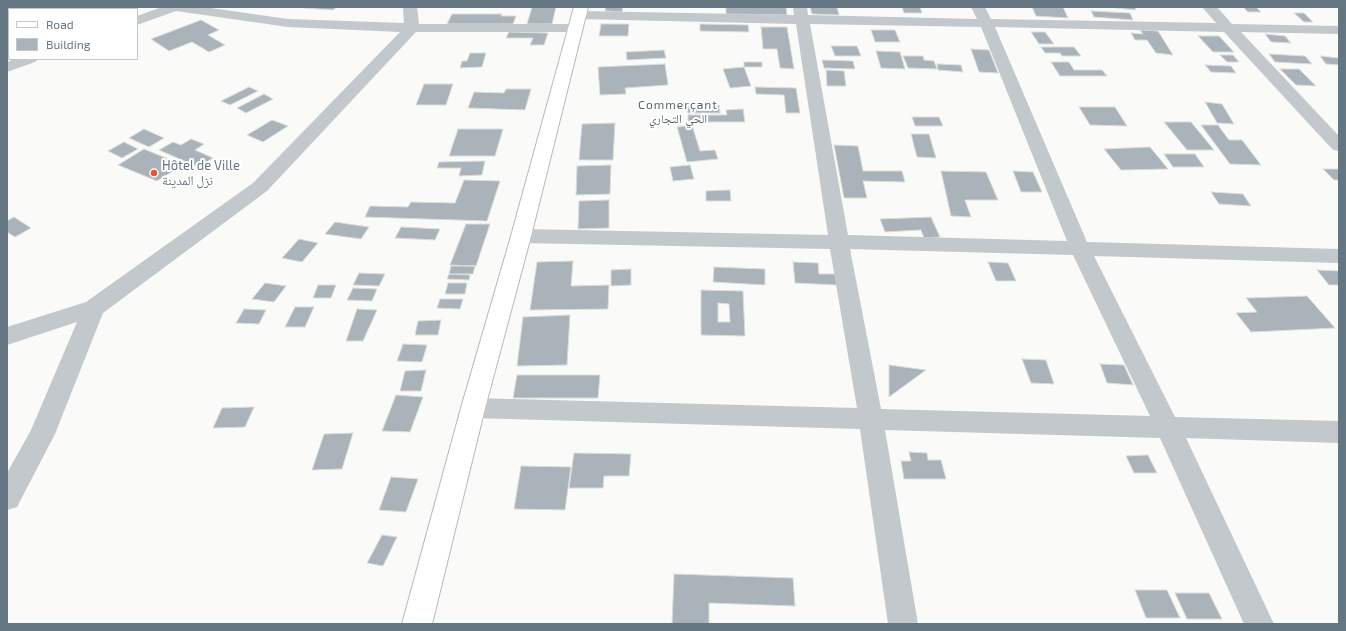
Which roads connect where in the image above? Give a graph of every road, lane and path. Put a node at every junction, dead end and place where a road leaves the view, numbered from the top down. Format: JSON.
{"nodes":[{"id":1,"x":410,"y":7,"type":"edge"},
{"id":2,"x":1209,"y":7,"type":"edge"},
{"id":3,"x":801,"y":13,"type":"edge"},
{"id":4,"x":982,"y":15,"type":"edge"},
{"id":5,"x":579,"y":17,"type":"edge"},
{"id":6,"x":138,"y":21,"type":"edge"},
{"id":7,"x":412,"y":28,"type":"junction"},
{"id":8,"x":1229,"y":28,"type":"junction"},
{"id":9,"x":1339,"y":30,"type":"edge"},
{"id":10,"x":27,"y":60,"type":"edge"},
{"id":11,"x":7,"y":67,"type":"edge"},
{"id":12,"x":1339,"y":146,"type":"edge"},
{"id":13,"x":521,"y":236,"type":"junction"},
{"id":14,"x":839,"y":242,"type":"junction"},
{"id":15,"x":1080,"y":249,"type":"junction"},
{"id":16,"x":1339,"y":256,"type":"edge"},
{"id":17,"x":94,"y":308,"type":"junction"},
{"id":18,"x":7,"y":336,"type":"edge"},
{"id":19,"x":473,"y":408,"type":"junction"},
{"id":20,"x":871,"y":419,"type":"junction"},
{"id":21,"x":1168,"y":427,"type":"junction"},
{"id":22,"x":1339,"y":432,"type":"edge"},
{"id":23,"x":7,"y":498,"type":"edge"},
{"id":24,"x":417,"y":624,"type":"edge"},
{"id":25,"x":903,"y":624,"type":"edge"},
{"id":26,"x":1259,"y":624,"type":"edge"}],
"edges":[{"from":1,"to":7,"type":"street"},
{"from":2,"to":8,"type":"street"},
{"from":3,"to":4,"type":"street"},
{"from":3,"to":5,"type":"street"},
{"from":3,"to":14,"type":"street"},
{"from":4,"to":8,"type":"street"},
{"from":4,"to":15,"type":"street"},
{"from":5,"to":7,"type":"street"},
{"from":5,"to":13,"type":"main road"},
{"from":6,"to":7,"type":"street"},
{"from":7,"to":17,"type":"street"},
{"from":8,"to":9,"type":"street"},
{"from":8,"to":12,"type":"street"},
{"from":10,"to":11,"type":"street"},
{"from":13,"to":14,"type":"street"},
{"from":13,"to":19,"type":"main road"},
{"from":14,"to":15,"type":"street"},
{"from":14,"to":20,"type":"street"},
{"from":15,"to":16,"type":"street"},
{"from":15,"to":21,"type":"street"},
{"from":17,"to":18,"type":"street"},
{"from":17,"to":23,"type":"street"},
{"from":19,"to":20,"type":"street"},
{"from":19,"to":24,"type":"main road"},
{"from":20,"to":21,"type":"street"},
{"from":20,"to":25,"type":"street"},
{"from":21,"to":22,"type":"street"},
{"from":21,"to":26,"type":"street"}]}
